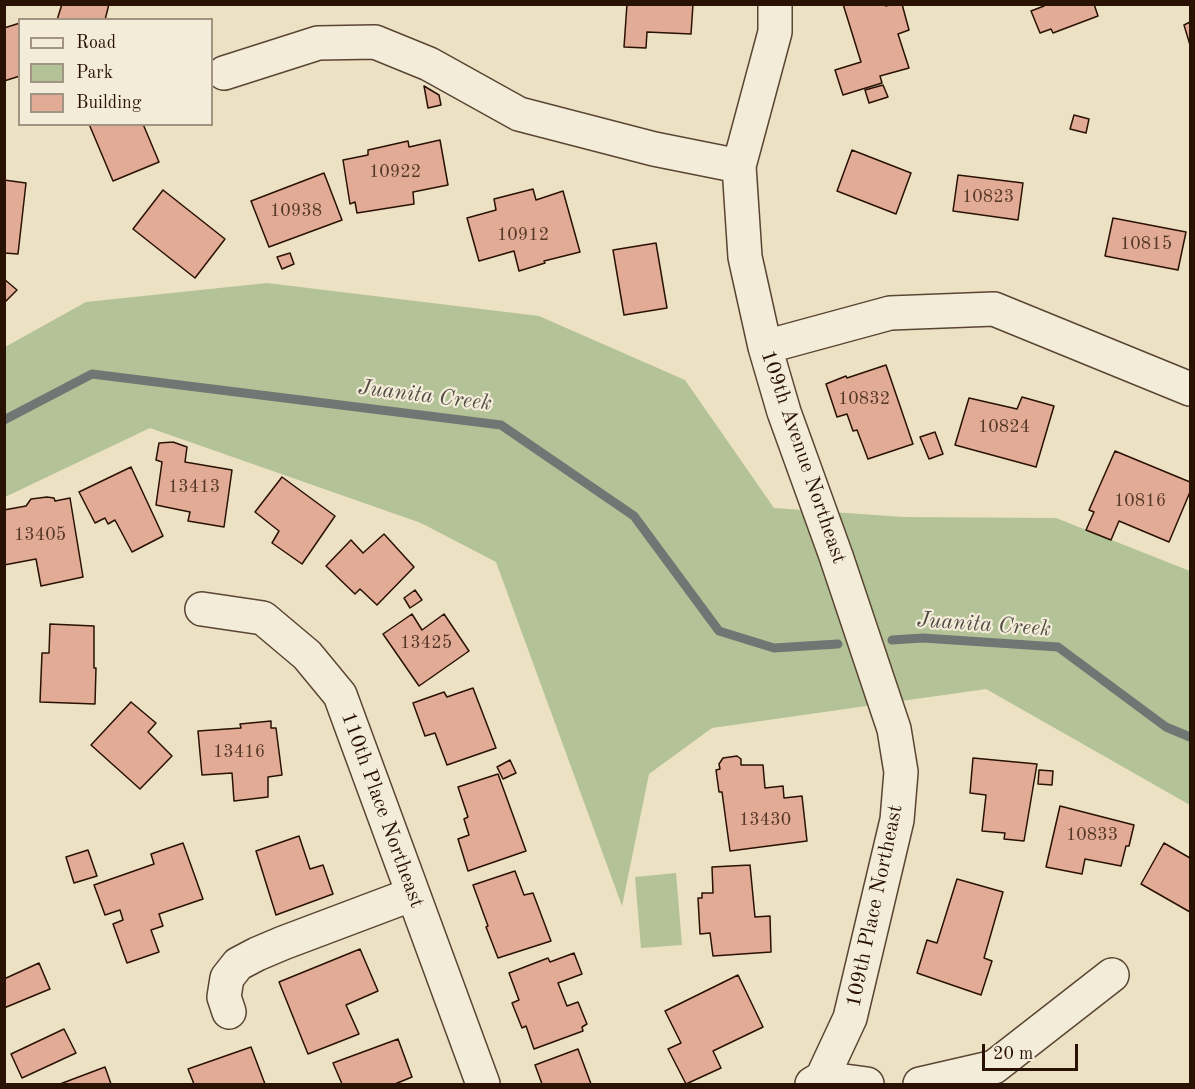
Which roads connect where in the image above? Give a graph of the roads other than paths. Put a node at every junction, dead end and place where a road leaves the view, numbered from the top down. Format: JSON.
{"nodes":[{"id":1,"x":775,"y":4,"type":"edge"},
{"id":2,"x":224,"y":73,"type":"dead end"},
{"id":3,"x":739,"y":166,"type":"junction"},
{"id":4,"x":765,"y":347,"type":"junction"},
{"id":5,"x":1191,"y":390,"type":"edge"},
{"id":6,"x":202,"y":609,"type":"dead end"},
{"id":7,"x":894,"y":729,"type":"joint"},
{"id":8,"x":413,"y":894,"type":"junction"},
{"id":9,"x":1112,"y":975,"type":"dead end"},
{"id":10,"x":229,"y":1012,"type":"dead end"},
{"id":11,"x":817,"y":1081,"type":"edge"},
{"id":12,"x":483,"y":1084,"type":"edge"},
{"id":13,"x":867,"y":1084,"type":"edge"},
{"id":14,"x":920,"y":1084,"type":"edge"}],
"edges":[{"from":1,"to":3,"type":"street","name":"109th Avenue Northeast"},
{"from":2,"to":3,"type":"street"},
{"from":3,"to":4,"type":"street","name":"109th Avenue Northeast"},
{"from":4,"to":5,"type":"street"},
{"from":4,"to":7,"type":"street","name":"109th Avenue Northeast"},
{"from":6,"to":8,"type":"street","name":"110th Place Northeast"},
{"from":7,"to":11,"type":"street","name":"109th Place Northeast"},
{"from":8,"to":10,"type":"street"},
{"from":8,"to":12,"type":"street","name":"110th Place Northeast"},
{"from":9,"to":14,"type":"street"},
{"from":11,"to":13,"type":"street"}]}
